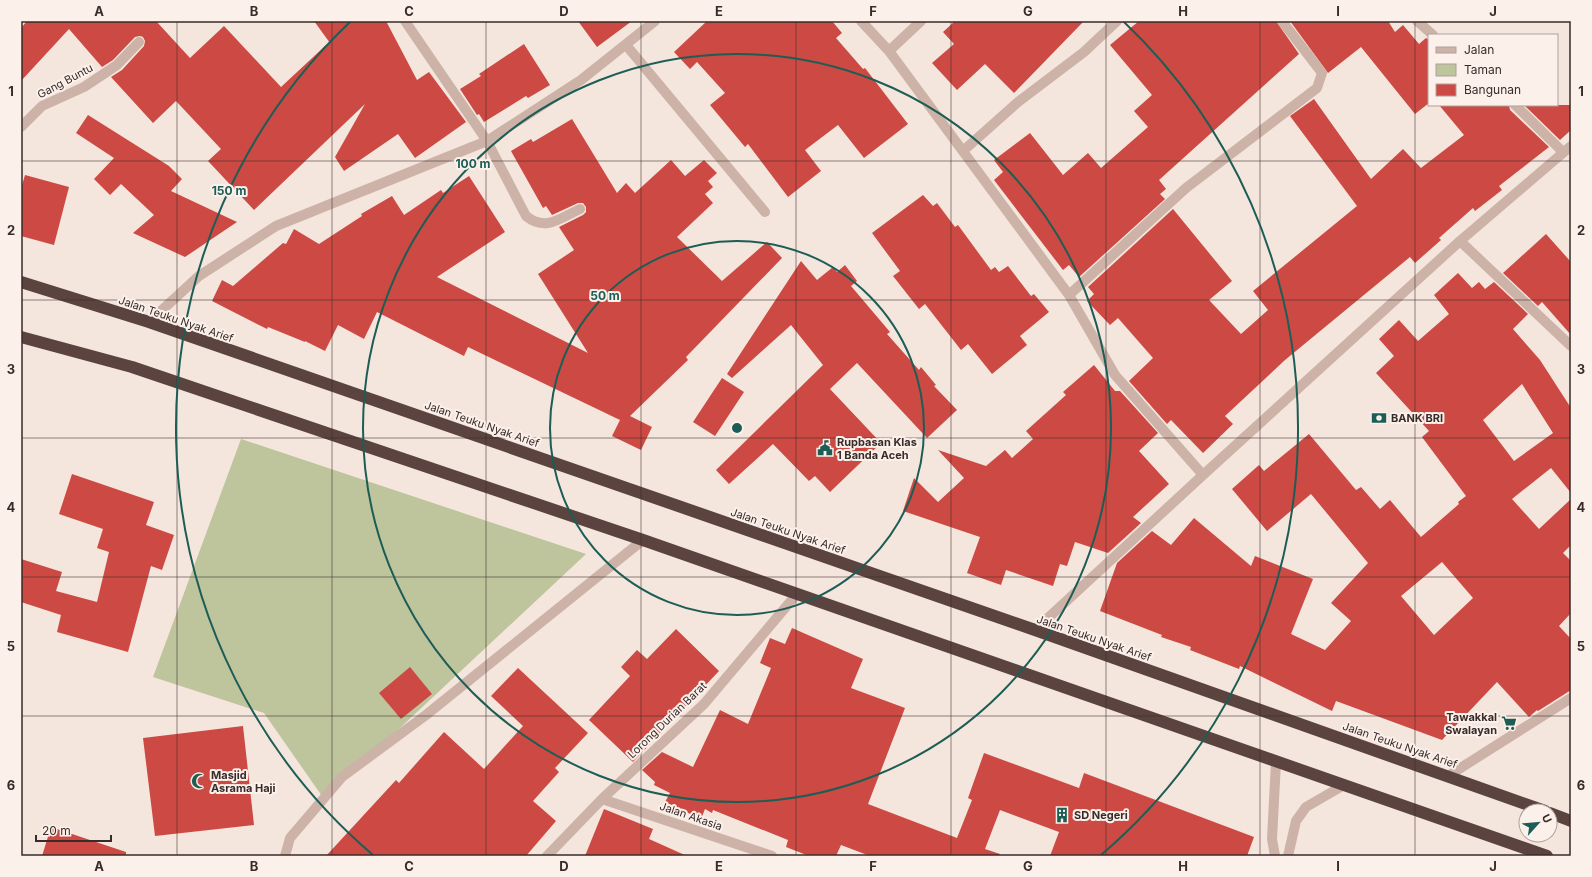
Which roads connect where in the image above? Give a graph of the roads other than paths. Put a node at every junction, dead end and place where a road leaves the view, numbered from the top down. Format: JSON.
{"nodes":[{"id":1,"x":405,"y":21,"type":"edge"},
{"id":2,"x":655,"y":21,"type":"edge"},
{"id":3,"x":861,"y":21,"type":"edge"},
{"id":4,"x":922,"y":21,"type":"edge"},
{"id":5,"x":1117,"y":21,"type":"edge"},
{"id":6,"x":1282,"y":21,"type":"edge"},
{"id":7,"x":1417,"y":21,"type":"edge"},
{"id":8,"x":1432,"y":34,"type":"edge"},
{"id":9,"x":139,"y":42,"type":"dead end"},
{"id":10,"x":626,"y":45,"type":"junction"},
{"id":11,"x":889,"y":51,"type":"junction"},
{"id":12,"x":1516,"y":106,"type":"edge"},
{"id":13,"x":21,"y":127,"type":"edge"},
{"id":14,"x":487,"y":141,"type":"junction"},
{"id":15,"x":1567,"y":149,"type":"edge"},
{"id":16,"x":963,"y":151,"type":"junction"},
{"id":17,"x":580,"y":209,"type":"dead end"},
{"id":18,"x":765,"y":212,"type":"dead end"},
{"id":19,"x":1460,"y":241,"type":"junction"},
{"id":20,"x":21,"y":282,"type":"edge"},
{"id":21,"x":1069,"y":295,"type":"junction"},
{"id":22,"x":148,"y":322,"type":"junction"},
{"id":23,"x":21,"y":337,"type":"edge"},
{"id":24,"x":1571,"y":346,"type":"edge"},
{"id":25,"x":1203,"y":475,"type":"junction"},
{"id":26,"x":643,"y":540,"type":"junction"},
{"id":27,"x":796,"y":595,"type":"junction"},
{"id":28,"x":1035,"y":630,"type":"junction"},
{"id":29,"x":1571,"y":698,"type":"edge"},
{"id":30,"x":1276,"y":762,"type":"junction"},
{"id":31,"x":1448,"y":776,"type":"junction"},
{"id":32,"x":1344,"y":785,"type":"junction"},
{"id":33,"x":602,"y":799,"type":"junction"},
{"id":34,"x":1523,"y":803,"type":"edge"},
{"id":35,"x":1558,"y":816,"type":"edge"},
{"id":36,"x":1571,"y":820,"type":"edge"},
{"id":37,"x":285,"y":856,"type":"edge"},
{"id":38,"x":547,"y":856,"type":"edge"},
{"id":39,"x":772,"y":856,"type":"edge"},
{"id":40,"x":1275,"y":856,"type":"edge"},
{"id":41,"x":1288,"y":856,"type":"edge"},
{"id":42,"x":1547,"y":856,"type":"edge"}],
"edges":[{"from":1,"to":14,"type":"street"},
{"from":2,"to":10,"type":"street"},
{"from":3,"to":11,"type":"street"},
{"from":4,"to":11,"type":"street"},
{"from":5,"to":16,"type":"street"},
{"from":6,"to":21,"type":"street"},
{"from":7,"to":8,"type":"street"},
{"from":9,"to":13,"type":"street","name":"Gang Buntu"},
{"from":10,"to":14,"type":"street"},
{"from":10,"to":18,"type":"street"},
{"from":11,"to":16,"type":"street"},
{"from":12,"to":15,"type":"street"},
{"from":14,"to":17,"type":"street"},
{"from":14,"to":22,"type":"street"},
{"from":15,"to":19,"type":"street"},
{"from":16,"to":21,"type":"street"},
{"from":19,"to":24,"type":"street"},
{"from":19,"to":25,"type":"street"},
{"from":20,"to":22,"type":"highway","name":"Jalan Teuku Nyak Arief"},
{"from":21,"to":25,"type":"street"},
{"from":22,"to":28,"type":"highway","name":"Jalan Teuku Nyak Arief"},
{"from":23,"to":26,"type":"highway"},
{"from":25,"to":28,"type":"street"},
{"from":26,"to":27,"type":"highway"},
{"from":26,"to":37,"type":"street"},
{"from":27,"to":30,"type":"highway"},
{"from":27,"to":33,"type":"street","name":"Lorong Durian Barat"},
{"from":28,"to":31,"type":"highway","name":"Jalan Teuku Nyak Arief"},
{"from":29,"to":31,"type":"street"},
{"from":30,"to":32,"type":"highway"},
{"from":30,"to":40,"type":"street"},
{"from":31,"to":34,"type":"highway","name":"Jalan Teuku Nyak Arief"},
{"from":32,"to":41,"type":"street"},
{"from":32,"to":42,"type":"highway"},
{"from":33,"to":38,"type":"street","name":"Lorong Durian Barat"},
{"from":33,"to":39,"type":"street","name":"Jalan Akasia"},
{"from":35,"to":36,"type":"highway"}]}
